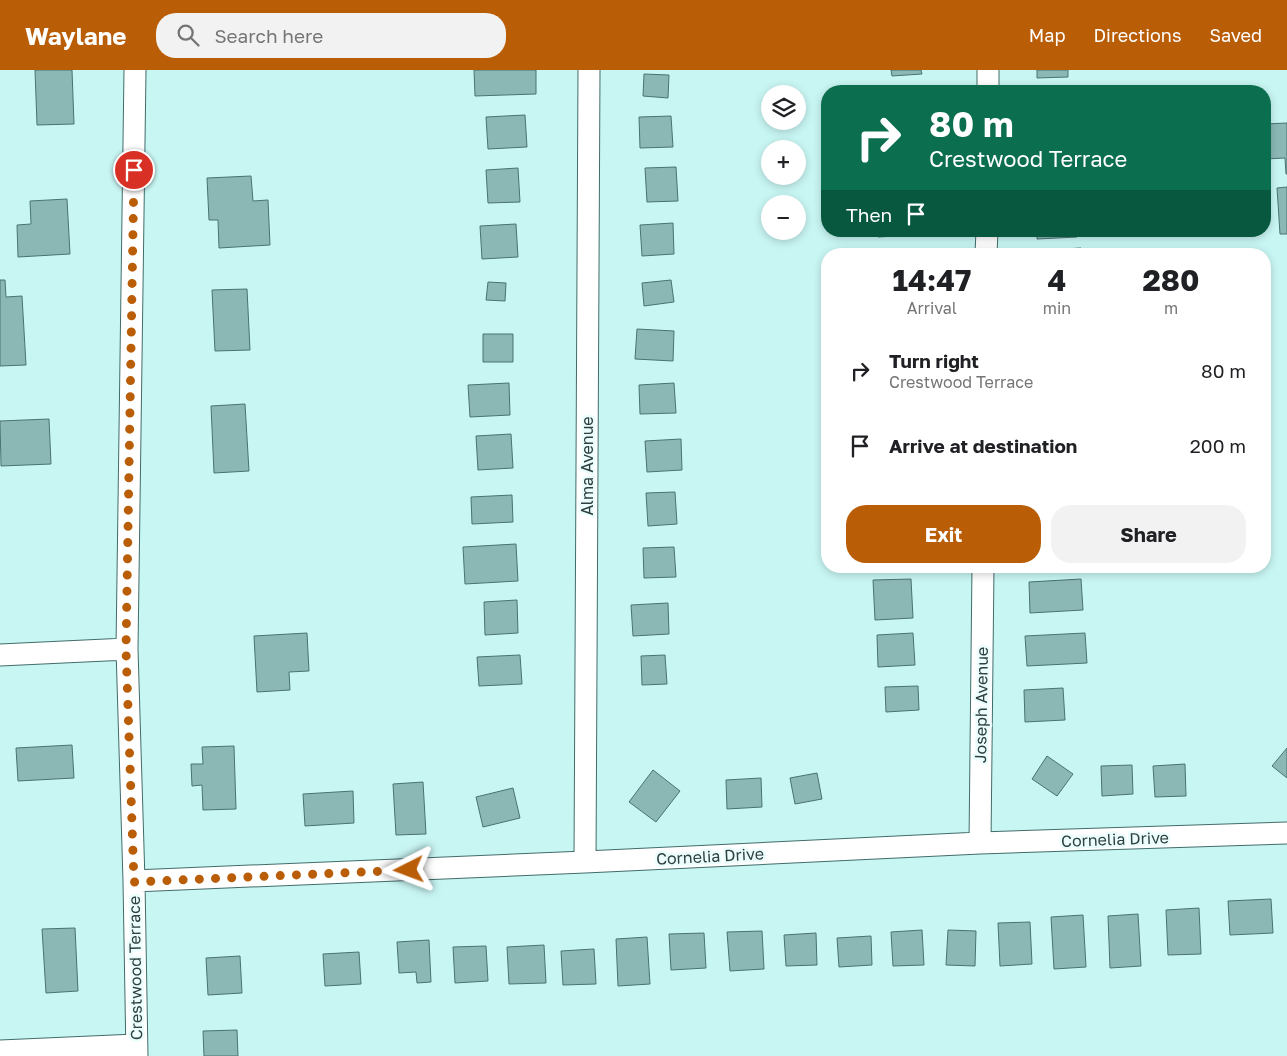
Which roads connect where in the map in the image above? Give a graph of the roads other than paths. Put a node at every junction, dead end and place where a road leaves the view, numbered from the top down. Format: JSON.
{"nodes":[{"id":1,"x":135,"y":70,"type":"edge"},
{"id":2,"x":589,"y":70,"type":"edge"},
{"id":3,"x":988,"y":70,"type":"edge"},
{"id":4,"x":988,"y":85,"type":"edge"},
{"id":5,"x":983,"y":573,"type":"edge"},
{"id":6,"x":126,"y":649,"type":"junction"},
{"id":7,"x":0,"y":655,"type":"edge"},
{"id":8,"x":1287,"y":834,"type":"edge"},
{"id":9,"x":980,"y":843,"type":"junction"},
{"id":10,"x":586,"y":862,"type":"junction"},
{"id":11,"x":134,"y":882,"type":"junction"},
{"id":12,"x":137,"y":1050,"type":"edge"},
{"id":13,"x":0,"y":1051,"type":"edge"}],
"edges":[{"from":1,"to":6,"type":"street","name":"Crestwood Terrace"},
{"from":2,"to":10,"type":"street","name":"Alma Avenue"},
{"from":3,"to":4,"type":"street"},
{"from":5,"to":9,"type":"street","name":"Joseph Avenue"},
{"from":6,"to":7,"type":"street"},
{"from":6,"to":11,"type":"street","name":"Crestwood Terrace"},
{"from":8,"to":9,"type":"street","name":"Cornelia Drive"},
{"from":9,"to":10,"type":"street","name":"Cornelia Drive"},
{"from":10,"to":11,"type":"street","name":"Cornelia Drive"},
{"from":11,"to":12,"type":"street","name":"Crestwood Terrace"},
{"from":12,"to":13,"type":"street"}]}
